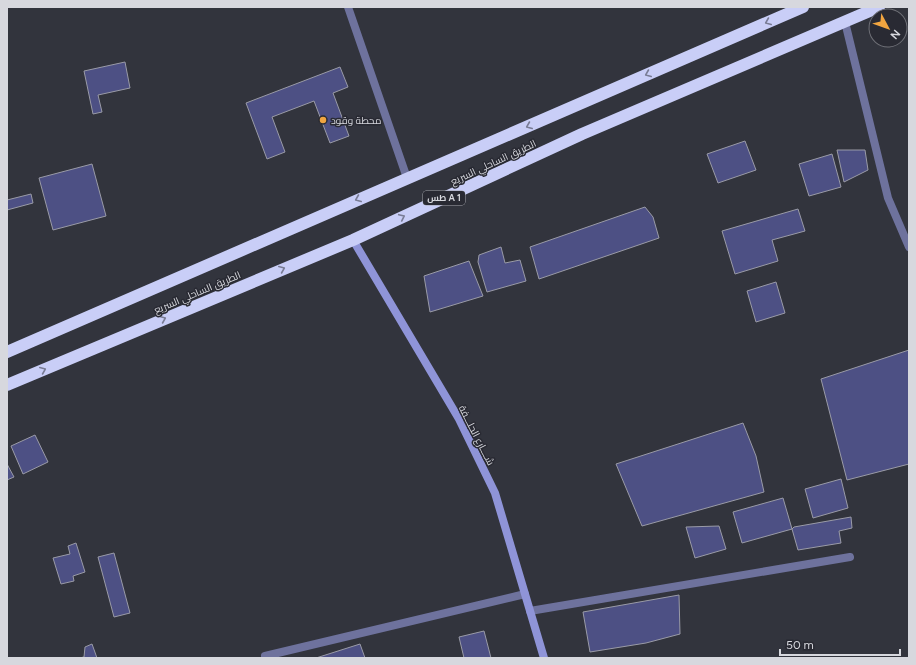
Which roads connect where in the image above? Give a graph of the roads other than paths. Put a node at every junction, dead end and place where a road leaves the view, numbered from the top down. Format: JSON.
{"nodes":[{"id":1,"x":348,"y":7,"type":"edge"},
{"id":2,"x":803,"y":7,"type":"edge"},
{"id":3,"x":879,"y":7,"type":"edge"},
{"id":4,"x":845,"y":22,"type":"junction"},
{"id":5,"x":407,"y":178,"type":"junction"},
{"id":6,"x":352,"y":240,"type":"junction"},
{"id":7,"x":909,"y":247,"type":"edge"},
{"id":8,"x":7,"y":352,"type":"edge"},
{"id":9,"x":7,"y":385,"type":"edge"},
{"id":10,"x":850,"y":556,"type":"dead end"},
{"id":11,"x":525,"y":594,"type":"junction"},
{"id":12,"x":530,"y":611,"type":"junction"},
{"id":13,"x":264,"y":656,"type":"dead end"},
{"id":14,"x":544,"y":658,"type":"edge"}],
"edges":[{"from":1,"to":5,"type":"street"},
{"from":2,"to":5,"type":"highway","name":"الطريق الساحلي السريع","one_way":true},
{"from":3,"to":4,"type":"highway","name":"الطريق الساحلي السريع","number":"طس A 1"},
{"from":6,"to":4,"type":"highway","name":"الطريق الساحلي السريع","number":"طس A 1","one_way":true},
{"from":4,"to":7,"type":"street"},
{"from":5,"to":8,"type":"highway","name":"الطريق الساحلي السريع","one_way":true},
{"from":9,"to":6,"type":"highway","name":"الطريق الساحلي السريع","number":"طس A 1","one_way":true},
{"from":6,"to":11,"type":"street","name":"شــــارع الحلـــفة"},
{"from":10,"to":12,"type":"street"},
{"from":11,"to":12,"type":"street","name":"شــــارع الحلـــفة"},
{"from":11,"to":13,"type":"street"},
{"from":12,"to":14,"type":"street","name":"شــــارع الحلـــفة"}]}
